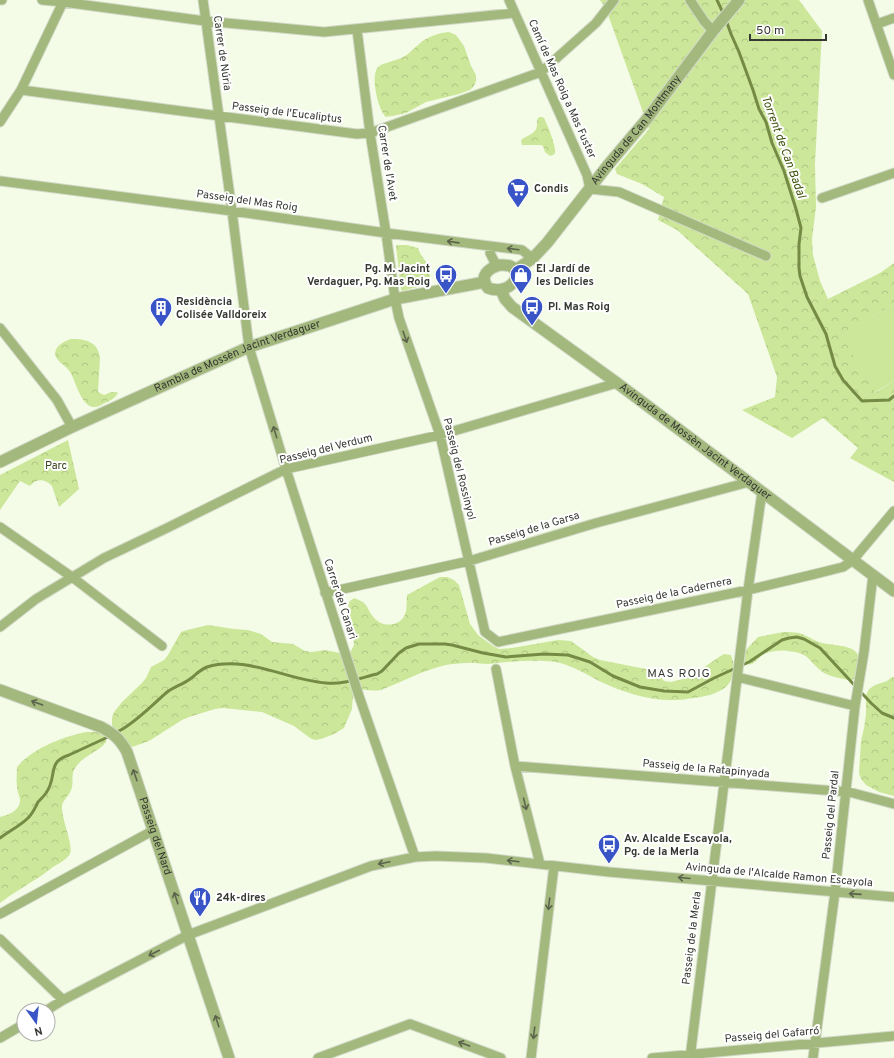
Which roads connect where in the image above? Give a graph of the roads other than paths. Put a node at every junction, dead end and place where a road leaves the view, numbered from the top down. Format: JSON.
{"nodes":[{"id":1,"x":42,"y":0,"type":"edge"},
{"id":2,"x":203,"y":0,"type":"edge"},
{"id":3,"x":509,"y":0,"type":"edge"},
{"id":4,"x":614,"y":0,"type":"edge"},
{"id":5,"x":690,"y":0,"type":"edge"},
{"id":6,"x":739,"y":0,"type":"edge"},
{"id":7,"x":868,"y":0,"type":"edge"},
{"id":8,"x":63,"y":2,"type":"junction"},
{"id":9,"x":514,"y":13,"type":"junction"},
{"id":10,"x":894,"y":18,"type":"edge"},
{"id":11,"x":205,"y":21,"type":"junction"},
{"id":12,"x":877,"y":24,"type":"junction"},
{"id":13,"x":357,"y":30,"type":"junction"},
{"id":14,"x":713,"y":31,"type":"junction"},
{"id":15,"x":541,"y":72,"type":"junction"},
{"id":16,"x":894,"y":75,"type":"edge"},
{"id":17,"x":21,"y":90,"type":"junction"},
{"id":18,"x":219,"y":116,"type":"junction"},
{"id":19,"x":0,"y":122,"type":"edge"},
{"id":20,"x":370,"y":133,"type":"junction"},
{"id":21,"x":894,"y":173,"type":"edge"},
{"id":22,"x":0,"y":181,"type":"edge"},
{"id":23,"x":590,"y":189,"type":"junction"},
{"id":24,"x":822,"y":198,"type":"dead end"},
{"id":25,"x":232,"y":211,"type":"junction"},
{"id":26,"x":386,"y":233,"type":"junction"},
{"id":27,"x":491,"y":247,"type":"junction"},
{"id":28,"x":766,"y":256,"type":"dead end"},
{"id":29,"x":532,"y":259,"type":"junction"},
{"id":30,"x":494,"y":267,"type":"junction"},
{"id":31,"x":515,"y":270,"type":"junction"},
{"id":32,"x":485,"y":282,"type":"junction"},
{"id":33,"x":501,"y":290,"type":"junction"},
{"id":34,"x":395,"y":299,"type":"junction"},
{"id":35,"x":0,"y":328,"type":"edge"},
{"id":36,"x":249,"y":347,"type":"junction"},
{"id":37,"x":617,"y":383,"type":"junction"},
{"id":38,"x":72,"y":427,"type":"junction"},
{"id":39,"x":440,"y":435,"type":"junction"},
{"id":40,"x":0,"y":462,"type":"edge"},
{"id":41,"x":286,"y":469,"type":"junction"},
{"id":42,"x":749,"y":482,"type":"junction"},
{"id":43,"x":762,"y":492,"type":"junction"},
{"id":44,"x":894,"y":511,"type":"edge"},
{"id":45,"x":0,"y":527,"type":"edge"},
{"id":46,"x":853,"y":560,"type":"junction"},
{"id":47,"x":469,"y":561,"type":"junction"},
{"id":48,"x":72,"y":576,"type":"junction"},
{"id":49,"x":873,"y":576,"type":"junction"},
{"id":50,"x":748,"y":590,"type":"junction"},
{"id":51,"x":894,"y":591,"type":"edge"},
{"id":52,"x":325,"y":593,"type":"junction"},
{"id":53,"x":0,"y":627,"type":"edge"},
{"id":54,"x":498,"y":642,"type":"joint"},
{"id":55,"x":162,"y":646,"type":"dead end"},
{"id":56,"x":496,"y":668,"type":"dead end"},
{"id":57,"x":738,"y":677,"type":"junction"},
{"id":58,"x":0,"y":690,"type":"edge"},
{"id":59,"x":855,"y":706,"type":"junction"},
{"id":60,"x":515,"y":766,"type":"junction"},
{"id":61,"x":724,"y":783,"type":"junction"},
{"id":62,"x":846,"y":792,"type":"junction"},
{"id":63,"x":894,"y":804,"type":"edge"},
{"id":64,"x":154,"y":830,"type":"junction"},
{"id":65,"x":415,"y":857,"type":"junction"},
{"id":66,"x":540,"y":864,"type":"junction"},
{"id":67,"x":554,"y":866,"type":"junction"},
{"id":68,"x":712,"y":881,"type":"junction"},
{"id":69,"x":835,"y":892,"type":"junction"},
{"id":70,"x":894,"y":897,"type":"edge"},
{"id":71,"x":0,"y":914,"type":"edge"},
{"id":72,"x":188,"y":935,"type":"junction"},
{"id":73,"x":0,"y":939,"type":"edge"},
{"id":74,"x":63,"y":1000,"type":"junction"},
{"id":75,"x":56,"y":1004,"type":"edge"},
{"id":76,"x":16,"y":1029,"type":"edge"},
{"id":77,"x":894,"y":1036,"type":"edge"},
{"id":78,"x":0,"y":1038,"type":"edge"},
{"id":79,"x":815,"y":1043,"type":"junction"},
{"id":80,"x":690,"y":1056,"type":"edge"},
{"id":81,"x":229,"y":1058,"type":"edge"},
{"id":82,"x":318,"y":1058,"type":"edge"},
{"id":83,"x":501,"y":1058,"type":"edge"},
{"id":84,"x":531,"y":1058,"type":"edge"},
{"id":85,"x":652,"y":1058,"type":"edge"},
{"id":86,"x":813,"y":1058,"type":"edge"}],
"edges":[{"from":1,"to":8,"type":"street"},
{"from":2,"to":11,"type":"street","name":"Carrer de Núria"},
{"from":3,"to":9,"type":"street","name":"Camí de Mas Roig a Mas Fuster"},
{"from":4,"to":15,"type":"street"},
{"from":5,"to":14,"type":"street"},
{"from":6,"to":14,"type":"street","name":"Avinguda de Can Montmany"},
{"from":7,"to":12,"type":"street"},
{"from":8,"to":11,"type":"street"},
{"from":8,"to":17,"type":"street"},
{"from":9,"to":13,"type":"street"},
{"from":9,"to":15,"type":"street","name":"Camí de Mas Roig a Mas Fuster"},
{"from":10,"to":12,"type":"street"},
{"from":11,"to":13,"type":"street"},
{"from":11,"to":18,"type":"street","name":"Carrer de Núria"},
{"from":12,"to":16,"type":"street"},
{"from":13,"to":20,"type":"street","name":"Carrer de l'Avet"},
{"from":14,"to":23,"type":"street","name":"Avinguda de Can Montmany"},
{"from":15,"to":20,"type":"street","name":"Passeig de l'Eucaliptus"},
{"from":15,"to":23,"type":"street","name":"Camí de Mas Roig a Mas Fuster"},
{"from":17,"to":18,"type":"street","name":"Passeig de l'Eucaliptus"},
{"from":17,"to":19,"type":"street"},
{"from":18,"to":20,"type":"street","name":"Passeig de l'Eucaliptus"},
{"from":18,"to":25,"type":"street","name":"Carrer de Núria"},
{"from":20,"to":26,"type":"street","name":"Carrer de l'Avet"},
{"from":21,"to":24,"type":"street"},
{"from":22,"to":25,"type":"street","name":"Passeig del Mas Roig"},
{"from":23,"to":28,"type":"street"},
{"from":23,"to":29,"type":"street","name":"Avinguda de Can Montmany"},
{"from":25,"to":26,"type":"street","name":"Passeig del Mas Roig"},
{"from":25,"to":36,"type":"street","name":"Carrer de Núria"},
{"from":27,"to":26,"type":"street","name":"Passeig del Mas Roig","one_way":true},
{"from":26,"to":34,"type":"street","name":"Carrer de l'Avet"},
{"from":29,"to":27,"type":"street","name":"Passeig del Mas Roig","one_way":true},
{"from":27,"to":30,"type":"street"},
{"from":29,"to":31,"type":"street","name":"Avinguda de Can Montmany"},
{"from":30,"to":31,"type":"street"},
{"from":30,"to":32,"type":"street"},
{"from":31,"to":33,"type":"street"},
{"from":32,"to":33,"type":"street"},
{"from":32,"to":34,"type":"street","name":"Rambla de Mossèn Jacint Verdaguer"},
{"from":33,"to":37,"type":"street","name":"Avinguda de Mossèn Jacint Verdaguer"},
{"from":34,"to":36,"type":"street","name":"Rambla de Mossèn Jacint Verdaguer"},
{"from":34,"to":39,"type":"street","name":"Passeig del Rossinyol","one_way":true},
{"from":35,"to":38,"type":"street"},
{"from":36,"to":38,"type":"street","name":"Rambla de Mossèn Jacint Verdaguer"},
{"from":41,"to":36,"type":"street","name":"Carrer del Canari","one_way":true},
{"from":37,"to":39,"type":"street","name":"Passeig del Verdum"},
{"from":37,"to":42,"type":"street","name":"Avinguda de Mossèn Jacint Verdaguer"},
{"from":38,"to":40,"type":"street","name":"Rambla de Mossèn Jacint Verdaguer"},
{"from":39,"to":41,"type":"street","name":"Passeig del Verdum"},
{"from":39,"to":47,"type":"street","name":"Passeig del Rossinyol"},
{"from":41,"to":48,"type":"street","name":"Passeig del Verdum"},
{"from":41,"to":52,"type":"street","name":"Carrer del Canari"},
{"from":42,"to":43,"type":"street","name":"Avinguda de Mossèn Jacint Verdaguer"},
{"from":42,"to":47,"type":"street","name":"Passeig de la Garsa"},
{"from":43,"to":46,"type":"street","name":"Avinguda de Mossèn Jacint Verdaguer"},
{"from":43,"to":50,"type":"street","name":"Passeig de la Merla"},
{"from":44,"to":46,"type":"street"},
{"from":45,"to":48,"type":"street"},
{"from":46,"to":49,"type":"street","name":"Avinguda de Mossèn Jacint Verdaguer"},
{"from":46,"to":50,"type":"street","name":"Passeig de la Cadernera"},
{"from":47,"to":52,"type":"street","name":"Passeig de la Garsa"},
{"from":47,"to":54,"type":"street","name":"Passeig del Rossinyol"},
{"from":48,"to":53,"type":"street","name":"Passeig del Verdum"},
{"from":48,"to":55,"type":"street"},
{"from":49,"to":51,"type":"street","name":"Avinguda de Mossèn Jacint Verdaguer"},
{"from":49,"to":59,"type":"street","name":"Passeig del Pardal"},
{"from":50,"to":54,"type":"street","name":"Passeig de la Cadernera"},
{"from":50,"to":57,"type":"street","name":"Passeig de la Merla"},
{"from":52,"to":65,"type":"street","name":"Carrer del Canari"},
{"from":56,"to":60,"type":"street"},
{"from":57,"to":59,"type":"street"},
{"from":57,"to":61,"type":"street","name":"Passeig de la Merla"},
{"from":64,"to":58,"type":"street","name":"Passeig del Nard","one_way":true},
{"from":59,"to":62,"type":"street","name":"Passeig del Pardal"},
{"from":60,"to":61,"type":"street","name":"Passeig de la Ratapinyada"},
{"from":60,"to":66,"type":"street","one_way":true},
{"from":61,"to":62,"type":"street","name":"Passeig de la Ratapinyada"},
{"from":61,"to":68,"type":"street","name":"Passeig de la Merla"},
{"from":62,"to":63,"type":"street","name":"Passeig de la Ratapinyada"},
{"from":62,"to":69,"type":"street","name":"Passeig del Pardal"},
{"from":64,"to":71,"type":"street"},
{"from":72,"to":64,"type":"street","name":"Passeig del Nard","one_way":true},
{"from":66,"to":65,"type":"street","name":"Avinguda de l'Alcalde Ramon Escayola","one_way":true},
{"from":65,"to":72,"type":"street","name":"Avinguda de l'Alcalde Ramon Escayola","one_way":true},
{"from":66,"to":67,"type":"street","name":"Avinguda de l'Alcalde Ramon Escayola"},
{"from":68,"to":67,"type":"street","name":"Avinguda de l'Alcalde Ramon Escayola","one_way":true},
{"from":67,"to":84,"type":"street","one_way":true},
{"from":68,"to":69,"type":"street","name":"Avinguda de l'Alcalde Ramon Escayola"},
{"from":68,"to":80,"type":"street","name":"Passeig de la Merla"},
{"from":70,"to":69,"type":"street","name":"Avinguda de l'Alcalde Ramon Escayola","one_way":true},
{"from":69,"to":79,"type":"street","name":"Passeig del Pardal"},
{"from":72,"to":74,"type":"street","name":"Avinguda de l'Alcalde Ramon Escayola","one_way":true},
{"from":81,"to":72,"type":"street","name":"Passeig del Nard","one_way":true},
{"from":73,"to":74,"type":"street"},
{"from":74,"to":75,"type":"street","name":"Avinguda de l'Alcalde Ramon Escayola"},
{"from":76,"to":78,"type":"street"},
{"from":77,"to":79,"type":"street","name":"Passeig del Gafarró"},
{"from":79,"to":80,"type":"street","name":"Passeig del Gafarró"},
{"from":79,"to":86,"type":"street","name":"Passeig del Pardal"},
{"from":80,"to":85,"type":"street","name":"Passeig del Gafarró"},
{"from":83,"to":82,"type":"street","one_way":true}]}
